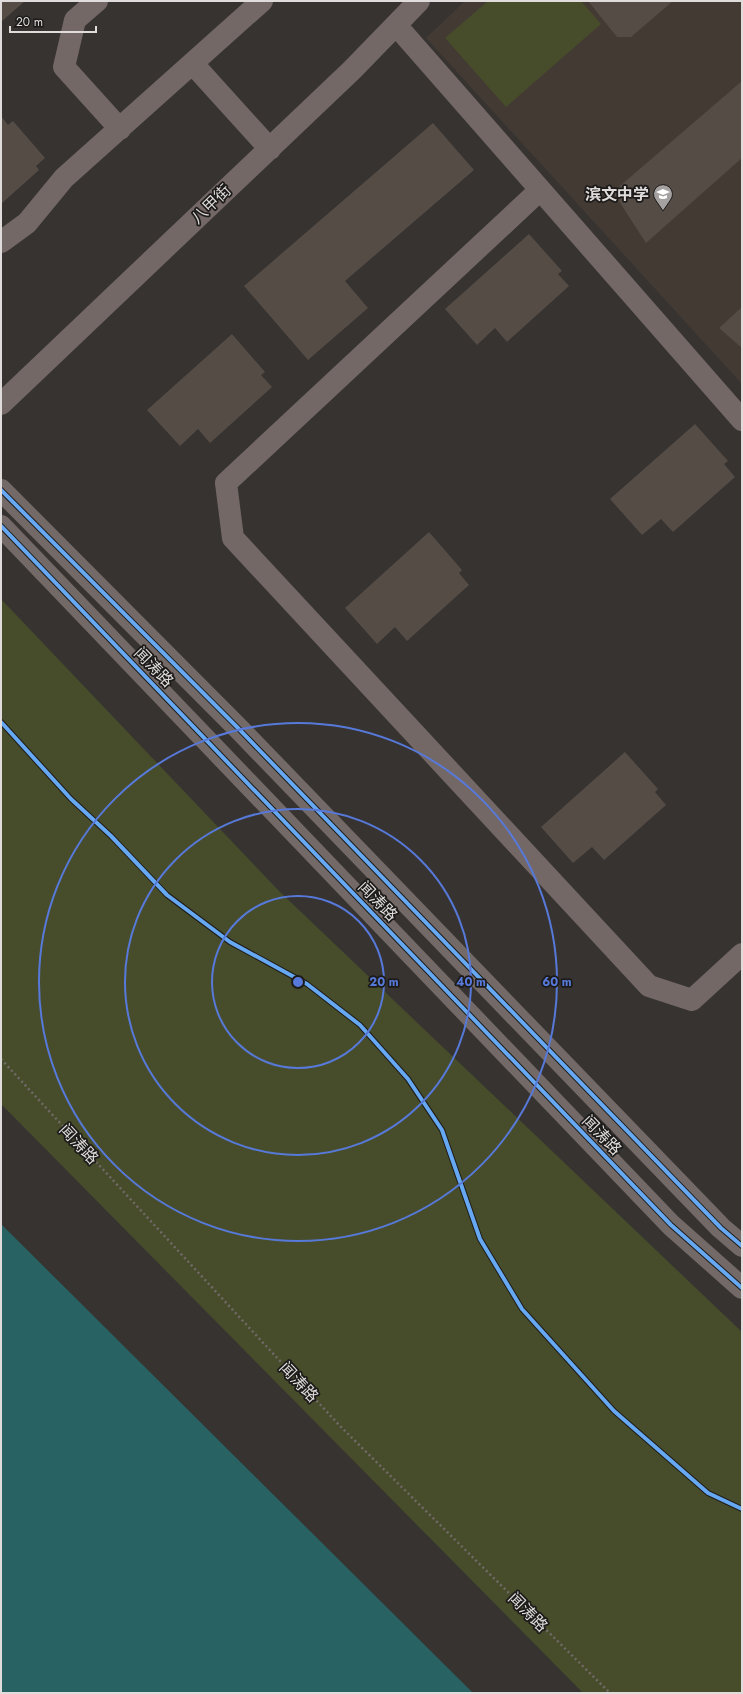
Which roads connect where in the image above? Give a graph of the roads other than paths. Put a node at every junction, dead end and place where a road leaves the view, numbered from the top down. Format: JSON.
{"nodes":[{"id":1,"x":97,"y":1,"type":"edge"},
{"id":2,"x":262,"y":1,"type":"edge"},
{"id":3,"x":419,"y":1,"type":"edge"},
{"id":4,"x":396,"y":25,"type":"junction"},
{"id":5,"x":193,"y":64,"type":"junction"},
{"id":6,"x":120,"y":129,"type":"junction"},
{"id":7,"x":270,"y":148,"type":"junction"},
{"id":8,"x":540,"y":190,"type":"junction"},
{"id":9,"x":1,"y":242,"type":"edge"},
{"id":10,"x":1,"y":404,"type":"edge"},
{"id":11,"x":742,"y":420,"type":"edge"},
{"id":12,"x":1,"y":490,"type":"edge"},
{"id":13,"x":1,"y":526,"type":"edge"},
{"id":14,"x":742,"y":954,"type":"edge"},
{"id":15,"x":742,"y":1246,"type":"edge"},
{"id":16,"x":742,"y":1288,"type":"edge"}],
"edges":[{"from":1,"to":6,"type":"street"},
{"from":2,"to":5,"type":"street"},
{"from":3,"to":4,"type":"street","name":"八甲街"},
{"from":4,"to":7,"type":"street","name":"八甲街"},
{"from":4,"to":8,"type":"street"},
{"from":5,"to":6,"type":"street"},
{"from":5,"to":7,"type":"street"},
{"from":6,"to":9,"type":"street"},
{"from":7,"to":10,"type":"street","name":"八甲街"},
{"from":8,"to":11,"type":"street"},
{"from":8,"to":14,"type":"street"},
{"from":12,"to":15,"type":"main road","name":"闻涛路"},
{"from":13,"to":16,"type":"main road","name":"闻涛路"}]}
